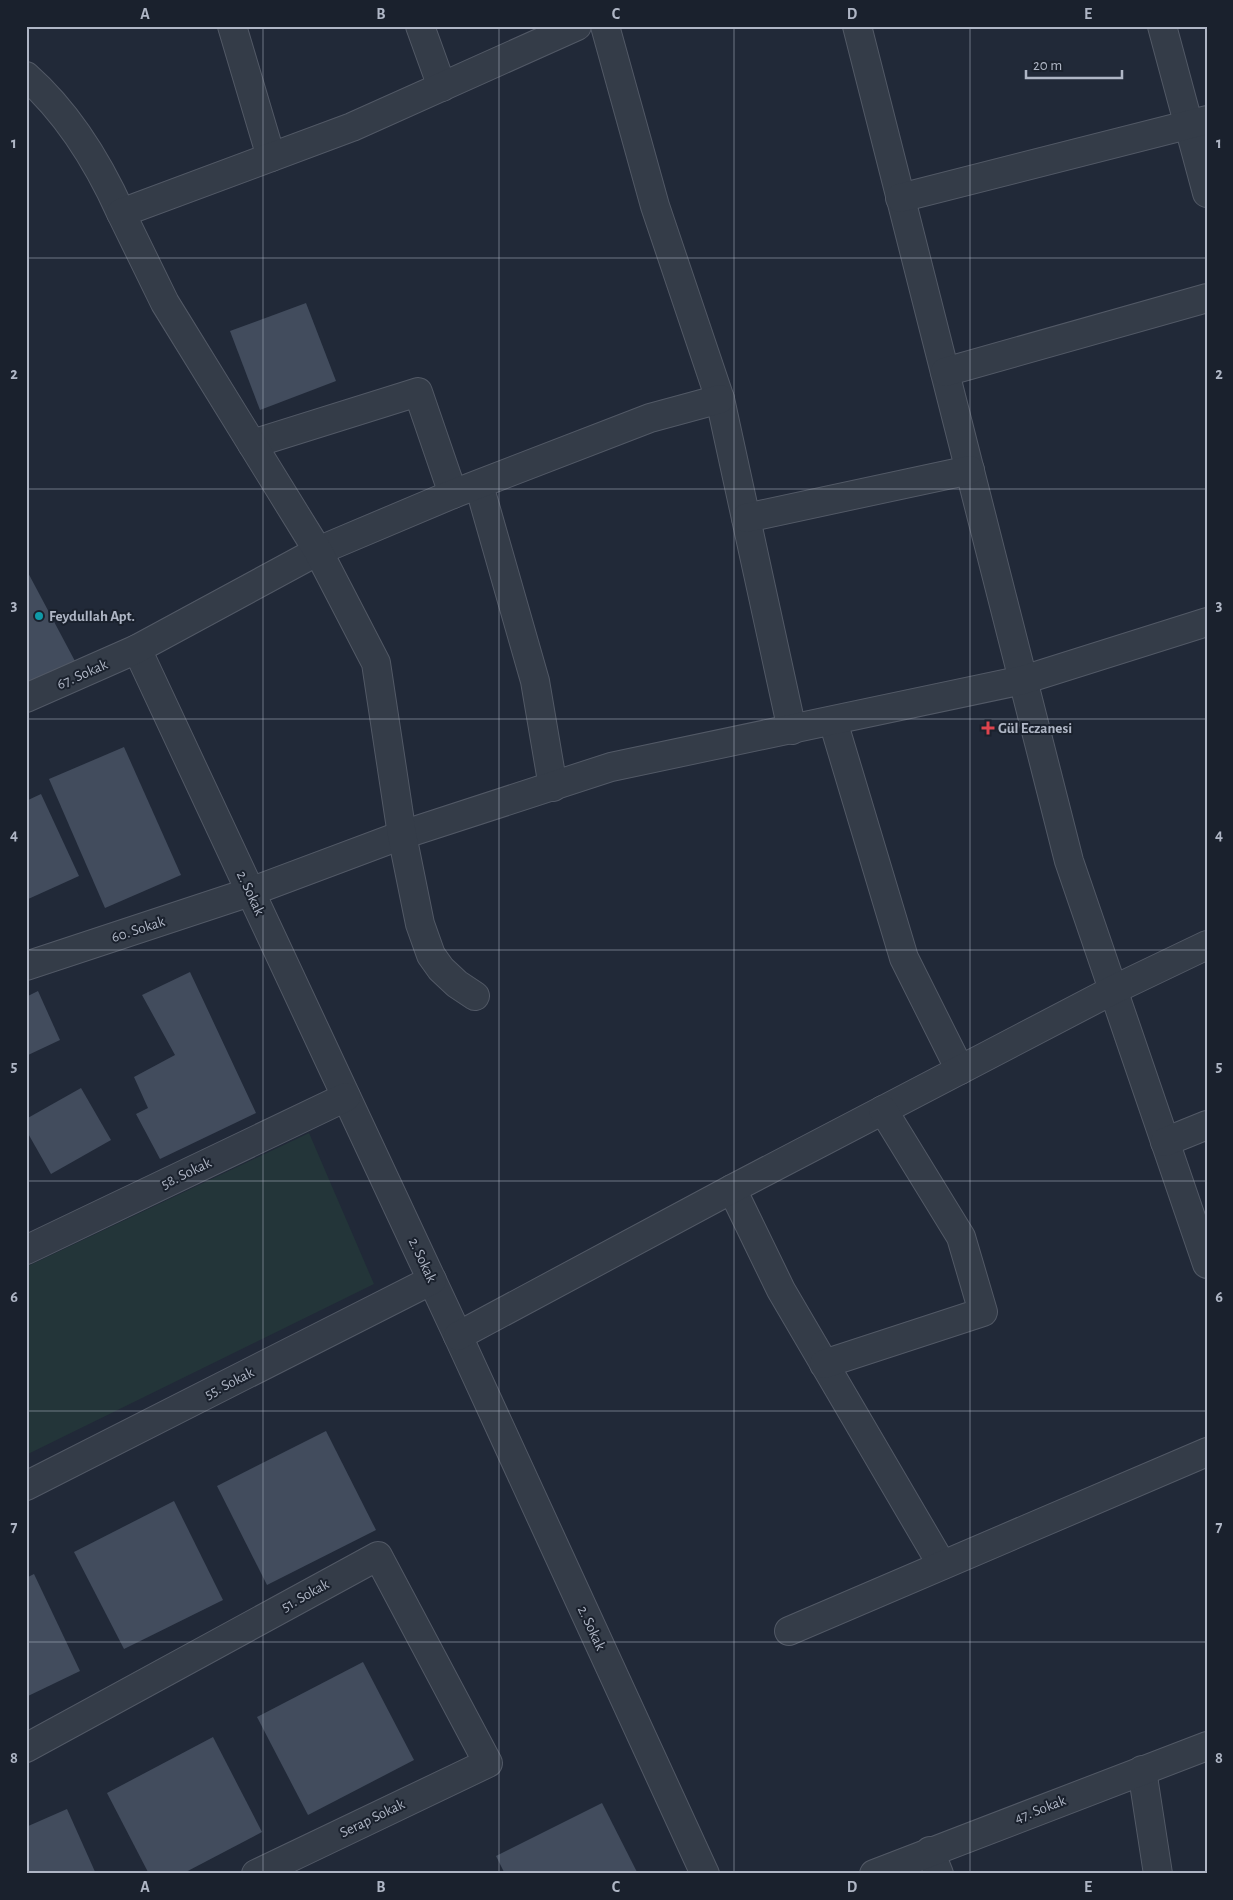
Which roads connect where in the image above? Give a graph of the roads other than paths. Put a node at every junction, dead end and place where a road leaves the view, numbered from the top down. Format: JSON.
{"nodes":[{"id":1,"x":232,"y":26,"type":"edge"},
{"id":2,"x":420,"y":26,"type":"edge"},
{"id":3,"x":577,"y":26,"type":"edge"},
{"id":4,"x":605,"y":26,"type":"edge"},
{"id":5,"x":857,"y":26,"type":"edge"},
{"id":6,"x":1162,"y":26,"type":"edge"},
{"id":7,"x":26,"y":76,"type":"edge"},
{"id":8,"x":442,"y":87,"type":"junction"},
{"id":9,"x":1198,"y":122,"type":"edge"},
{"id":10,"x":271,"y":157,"type":"junction"},
{"id":11,"x":1207,"y":193,"type":"edge"},
{"id":12,"x":900,"y":198,"type":"junction"},
{"id":13,"x":122,"y":213,"type":"junction"},
{"id":14,"x":1207,"y":298,"type":"edge"},
{"id":15,"x":945,"y":372,"type":"junction"},
{"id":16,"x":720,"y":399,"type":"junction"},
{"id":17,"x":252,"y":444,"type":"junction"},
{"id":18,"x":970,"y":470,"type":"junction"},
{"id":19,"x":478,"y":485,"type":"junction"},
{"id":20,"x":453,"y":494,"type":"junction"},
{"id":21,"x":746,"y":518,"type":"junction"},
{"id":22,"x":318,"y":551,"type":"junction"},
{"id":23,"x":1207,"y":622,"type":"edge"},
{"id":24,"x":137,"y":649,"type":"junction"},
{"id":25,"x":1023,"y":680,"type":"junction"},
{"id":26,"x":26,"y":698,"type":"edge"},
{"id":27,"x":833,"y":721,"type":"junction"},
{"id":28,"x":792,"y":730,"type":"junction"},
{"id":29,"x":553,"y":787,"type":"junction"},
{"id":30,"x":402,"y":835,"type":"junction"},
{"id":31,"x":250,"y":892,"type":"junction"},
{"id":32,"x":1207,"y":945,"type":"edge"},
{"id":33,"x":26,"y":966,"type":"edge"},
{"id":34,"x":1113,"y":990,"type":"junction"},
{"id":35,"x":475,"y":996,"type":"dead end"},
{"id":36,"x":960,"y":1070,"type":"junction"},
{"id":37,"x":346,"y":1097,"type":"junction"},
{"id":38,"x":883,"y":1110,"type":"junction"},
{"id":39,"x":1207,"y":1125,"type":"edge"},
{"id":40,"x":1165,"y":1142,"type":"junction"},
{"id":41,"x":732,"y":1189,"type":"junction"},
{"id":42,"x":26,"y":1250,"type":"edge"},
{"id":43,"x":1207,"y":1264,"type":"edge"},
{"id":44,"x":432,"y":1280,"type":"junction"},
{"id":45,"x":458,"y":1336,"type":"junction"},
{"id":46,"x":824,"y":1364,"type":"junction"},
{"id":47,"x":1207,"y":1452,"type":"edge"},
{"id":48,"x":26,"y":1486,"type":"edge"},
{"id":49,"x":942,"y":1565,"type":"junction"},
{"id":50,"x":789,"y":1631,"type":"dead end"},
{"id":51,"x":1207,"y":1746,"type":"edge"},
{"id":52,"x":26,"y":1748,"type":"edge"},
{"id":53,"x":488,"y":1763,"type":"joint"},
{"id":54,"x":1142,"y":1770,"type":"junction"},
{"id":55,"x":934,"y":1862,"type":"edge"},
{"id":56,"x":256,"y":1874,"type":"edge"},
{"id":57,"x":704,"y":1874,"type":"edge"},
{"id":58,"x":874,"y":1874,"type":"edge"},
{"id":59,"x":1158,"y":1874,"type":"edge"}],
"edges":[{"from":1,"to":10,"type":"street"},
{"from":2,"to":8,"type":"street"},
{"from":3,"to":8,"type":"street"},
{"from":4,"to":16,"type":"street"},
{"from":5,"to":12,"type":"street"},
{"from":6,"to":9,"type":"street"},
{"from":7,"to":13,"type":"street"},
{"from":8,"to":10,"type":"street"},
{"from":9,"to":11,"type":"street"},
{"from":9,"to":12,"type":"street"},
{"from":10,"to":13,"type":"street"},
{"from":12,"to":15,"type":"street"},
{"from":13,"to":17,"type":"street"},
{"from":14,"to":15,"type":"street"},
{"from":15,"to":18,"type":"street"},
{"from":16,"to":19,"type":"street","name":"67. Sokak"},
{"from":16,"to":21,"type":"street"},
{"from":17,"to":20,"type":"street"},
{"from":17,"to":22,"type":"street"},
{"from":18,"to":21,"type":"street"},
{"from":18,"to":25,"type":"street"},
{"from":19,"to":20,"type":"street","name":"67. Sokak"},
{"from":19,"to":29,"type":"street"},
{"from":20,"to":22,"type":"street","name":"67. Sokak"},
{"from":21,"to":28,"type":"street"},
{"from":22,"to":24,"type":"street","name":"67. Sokak"},
{"from":22,"to":30,"type":"street"},
{"from":23,"to":25,"type":"street","name":"60. Sokak"},
{"from":24,"to":26,"type":"street","name":"67. Sokak"},
{"from":24,"to":31,"type":"street","name":"2. Sokak"},
{"from":25,"to":27,"type":"street","name":"60. Sokak"},
{"from":25,"to":34,"type":"street"},
{"from":27,"to":28,"type":"street","name":"60. Sokak"},
{"from":27,"to":36,"type":"street"},
{"from":28,"to":29,"type":"street","name":"60. Sokak"},
{"from":29,"to":30,"type":"street","name":"60. Sokak"},
{"from":30,"to":31,"type":"street","name":"60. Sokak"},
{"from":30,"to":35,"type":"street"},
{"from":31,"to":33,"type":"street","name":"60. Sokak"},
{"from":31,"to":37,"type":"street","name":"2. Sokak"},
{"from":32,"to":34,"type":"street"},
{"from":34,"to":36,"type":"street"},
{"from":34,"to":40,"type":"street"},
{"from":36,"to":38,"type":"street"},
{"from":37,"to":42,"type":"street","name":"58. Sokak"},
{"from":37,"to":44,"type":"street","name":"2. Sokak"},
{"from":38,"to":41,"type":"street"},
{"from":38,"to":46,"type":"street"},
{"from":39,"to":40,"type":"street"},
{"from":40,"to":43,"type":"street"},
{"from":41,"to":45,"type":"street"},
{"from":41,"to":46,"type":"street"},
{"from":44,"to":45,"type":"street","name":"2. Sokak"},
{"from":44,"to":48,"type":"street","name":"55. Sokak"},
{"from":45,"to":57,"type":"street","name":"2. Sokak"},
{"from":46,"to":49,"type":"street"},
{"from":47,"to":49,"type":"street"},
{"from":49,"to":50,"type":"street"},
{"from":51,"to":54,"type":"street","name":"47. Sokak"},
{"from":52,"to":53,"type":"street","name":"51. Sokak"},
{"from":53,"to":56,"type":"street","name":"Serap Sokak"},
{"from":54,"to":55,"type":"street","name":"47. Sokak"},
{"from":54,"to":59,"type":"street"},
{"from":55,"to":58,"type":"street","name":"47. Sokak"}]}
